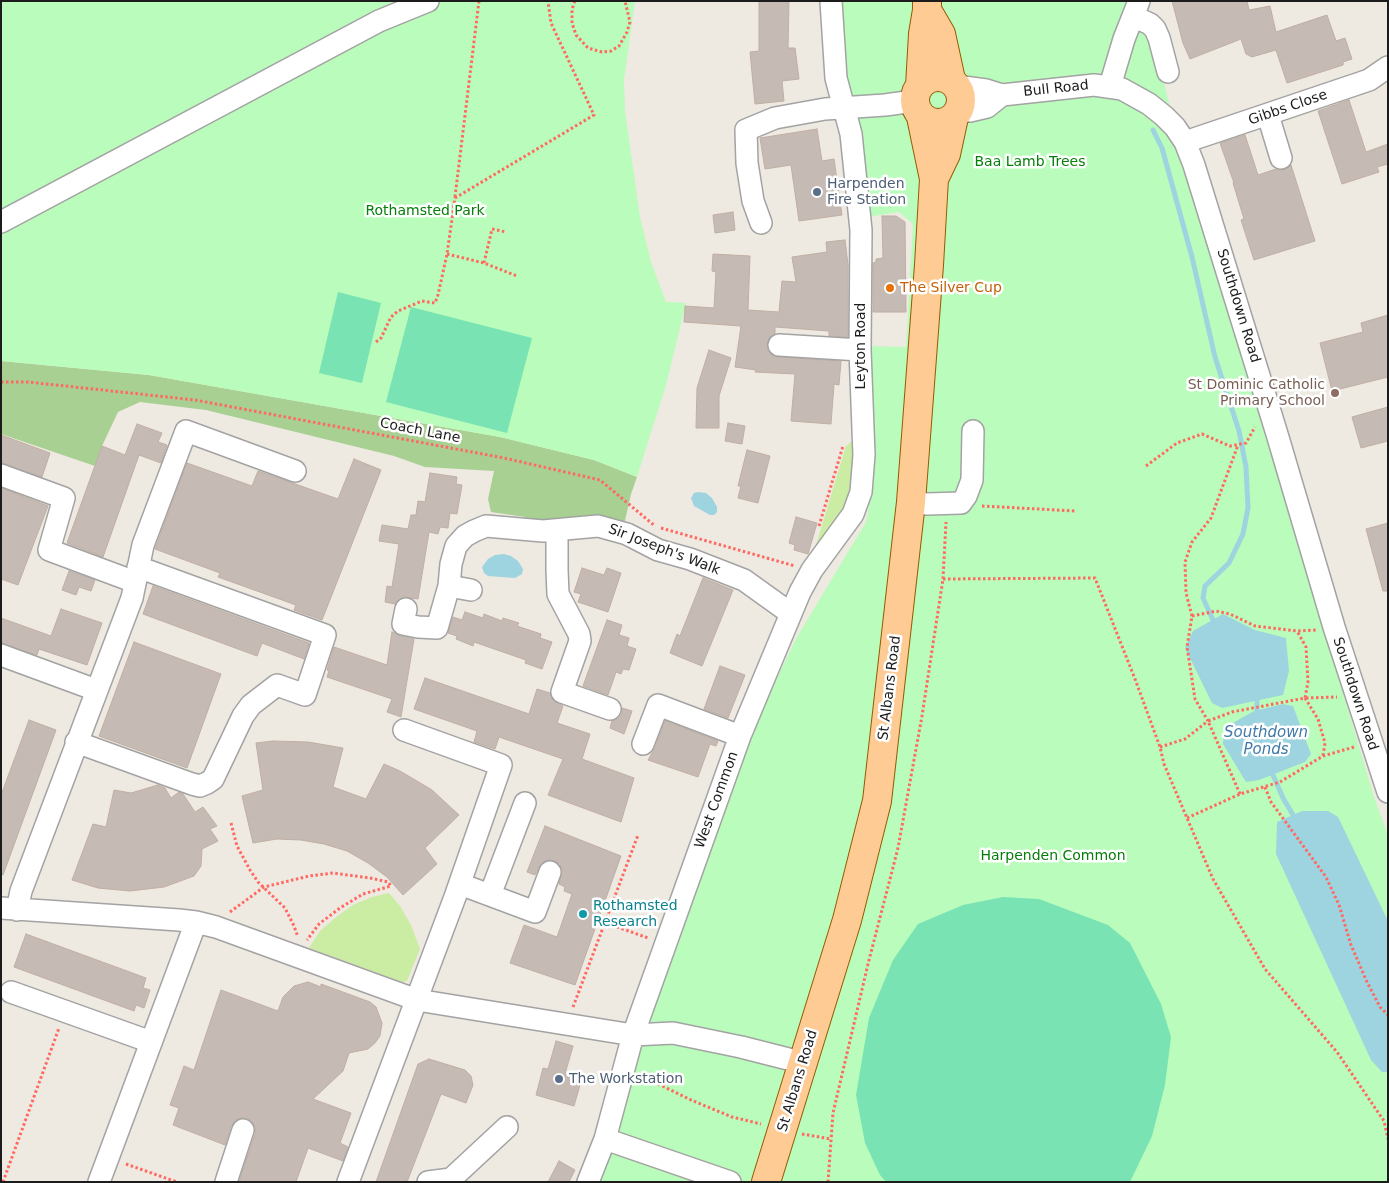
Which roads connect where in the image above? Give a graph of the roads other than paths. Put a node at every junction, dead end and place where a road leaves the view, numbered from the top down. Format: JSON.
{"nodes":[{"id":1,"x":428,"y":1,"type":"edge"},
{"id":2,"x":831,"y":1,"type":"edge"},
{"id":3,"x":927,"y":6,"type":"edge"},
{"id":4,"x":1136,"y":9,"type":"edge"},
{"id":5,"x":1388,"y":67,"type":"edge"},
{"id":6,"x":1168,"y":72,"type":"dead end"},
{"id":7,"x":1110,"y":86,"type":"junction"},
{"id":8,"x":955,"y":98,"type":"junction"},
{"id":9,"x":919,"y":101,"type":"junction"},
{"id":10,"x":845,"y":108,"type":"junction"},
{"id":11,"x":1268,"y":115,"type":"junction"},
{"id":12,"x":1185,"y":142,"type":"junction"},
{"id":13,"x":1281,"y":158,"type":"dead end"},
{"id":14,"x":934,"y":179,"type":"junction"},
{"id":15,"x":1,"y":222,"type":"edge"},
{"id":16,"x":761,"y":223,"type":"dead end"},
{"id":17,"x":779,"y":345,"type":"dead end"},
{"id":18,"x":860,"y":350,"type":"junction"},
{"id":19,"x":973,"y":431,"type":"dead end"},
{"id":20,"x":295,"y":471,"type":"dead end"},
{"id":21,"x":1,"y":475,"type":"edge"},
{"id":22,"x":911,"y":502,"type":"junction"},
{"id":23,"x":557,"y":531,"type":"junction"},
{"id":24,"x":812,"y":570,"type":"joint"},
{"id":25,"x":136,"y":575,"type":"junction"},
{"id":26,"x":449,"y":586,"type":"junction"},
{"id":27,"x":471,"y":590,"type":"dead end"},
{"id":28,"x":406,"y":609,"type":"dead end"},
{"id":29,"x":790,"y":613,"type":"junction"},
{"id":30,"x":1,"y":655,"type":"edge"},
{"id":31,"x":96,"y":690,"type":"junction"},
{"id":32,"x":610,"y":709,"type":"dead end"},
{"id":33,"x":404,"y":730,"type":"dead end"},
{"id":34,"x":740,"y":736,"type":"junction"},
{"id":35,"x":76,"y":742,"type":"junction"},
{"id":36,"x":643,"y":744,"type":"dead end"},
{"id":37,"x":1388,"y":792,"type":"edge"},
{"id":38,"x":524,"y":803,"type":"dead end"},
{"id":39,"x":550,"y":872,"type":"dead end"},
{"id":40,"x":460,"y":884,"type":"junction"},
{"id":41,"x":490,"y":895,"type":"junction"},
{"id":42,"x":9,"y":909,"type":"edge"},
{"id":43,"x":206,"y":925,"type":"junction"},
{"id":44,"x":12,"y":992,"type":"dead end"},
{"id":45,"x":418,"y":1000,"type":"junction"},
{"id":46,"x":633,"y":1035,"type":"junction"},
{"id":47,"x":151,"y":1042,"type":"junction"},
{"id":48,"x":804,"y":1063,"type":"junction"},
{"id":49,"x":507,"y":1127,"type":"dead end"},
{"id":50,"x":243,"y":1130,"type":"dead end"},
{"id":51,"x":605,"y":1139,"type":"junction"},
{"id":52,"x":99,"y":1182,"type":"edge"},
{"id":53,"x":226,"y":1182,"type":"edge"},
{"id":54,"x":348,"y":1182,"type":"edge"},
{"id":55,"x":428,"y":1182,"type":"edge"},
{"id":56,"x":588,"y":1182,"type":"edge"},
{"id":57,"x":730,"y":1182,"type":"edge"},
{"id":58,"x":766,"y":1182,"type":"edge"}],
"edges":[{"from":1,"to":15,"type":"street"},
{"from":2,"to":10,"type":"street","name":"Leyton Road"},
{"from":3,"to":8,"type":"main road","name":"St Albans Road"},
{"from":3,"to":9,"type":"main road","name":"St Albans Road"},
{"from":4,"to":6,"type":"street"},
{"from":4,"to":7,"type":"street"},
{"from":5,"to":11,"type":"street","name":"Gibbs Close"},
{"from":7,"to":8,"type":"street","name":"Bull Road"},
{"from":7,"to":12,"type":"street","name":"Southdown Road"},
{"from":8,"to":9,"type":"main road"},
{"from":8,"to":9,"type":"main road"},
{"from":8,"to":14,"type":"main road","name":"St Albans Road"},
{"from":9,"to":10,"type":"street"},
{"from":9,"to":14,"type":"main road","name":"St Albans Road"},
{"from":10,"to":16,"type":"street"},
{"from":10,"to":18,"type":"street","name":"Leyton Road"},
{"from":11,"to":12,"type":"street","name":"Gibbs Close"},
{"from":11,"to":13,"type":"street"},
{"from":12,"to":37,"type":"street","name":"Southdown Road"},
{"from":14,"to":22,"type":"main road","name":"St Albans Road"},
{"from":17,"to":18,"type":"street"},
{"from":18,"to":24,"type":"street","name":"Leyton Road"},
{"from":19,"to":22,"type":"street"},
{"from":20,"to":25,"type":"street"},
{"from":21,"to":25,"type":"street"},
{"from":22,"to":48,"type":"main road","name":"St Albans Road"},
{"from":23,"to":26,"type":"street","name":"Sir Joseph's Walk"},
{"from":23,"to":29,"type":"street","name":"Sir Joseph's Walk"},
{"from":23,"to":32,"type":"street"},
{"from":24,"to":29,"type":"street","name":"West Common"},
{"from":25,"to":31,"type":"street"},
{"from":25,"to":35,"type":"street"},
{"from":26,"to":27,"type":"street"},
{"from":26,"to":28,"type":"street","name":"Sir Joseph's Walk"},
{"from":29,"to":34,"type":"street","name":"West Common"},
{"from":30,"to":31,"type":"street"},
{"from":31,"to":35,"type":"street"},
{"from":33,"to":40,"type":"street"},
{"from":34,"to":36,"type":"street"},
{"from":34,"to":46,"type":"street","name":"West Common"},
{"from":35,"to":42,"type":"street"},
{"from":38,"to":41,"type":"street"},
{"from":39,"to":41,"type":"street"},
{"from":40,"to":41,"type":"street"},
{"from":40,"to":45,"type":"street"},
{"from":42,"to":43,"type":"street"},
{"from":43,"to":45,"type":"street"},
{"from":43,"to":47,"type":"street"},
{"from":44,"to":47,"type":"street"},
{"from":45,"to":46,"type":"street"},
{"from":45,"to":54,"type":"street"},
{"from":46,"to":48,"type":"street"},
{"from":46,"to":51,"type":"street","name":"West Common"},
{"from":47,"to":52,"type":"street"},
{"from":48,"to":58,"type":"main road","name":"St Albans Road"},
{"from":49,"to":55,"type":"street"},
{"from":50,"to":53,"type":"street"},
{"from":51,"to":56,"type":"street","name":"West Common"},
{"from":51,"to":57,"type":"street"}]}
